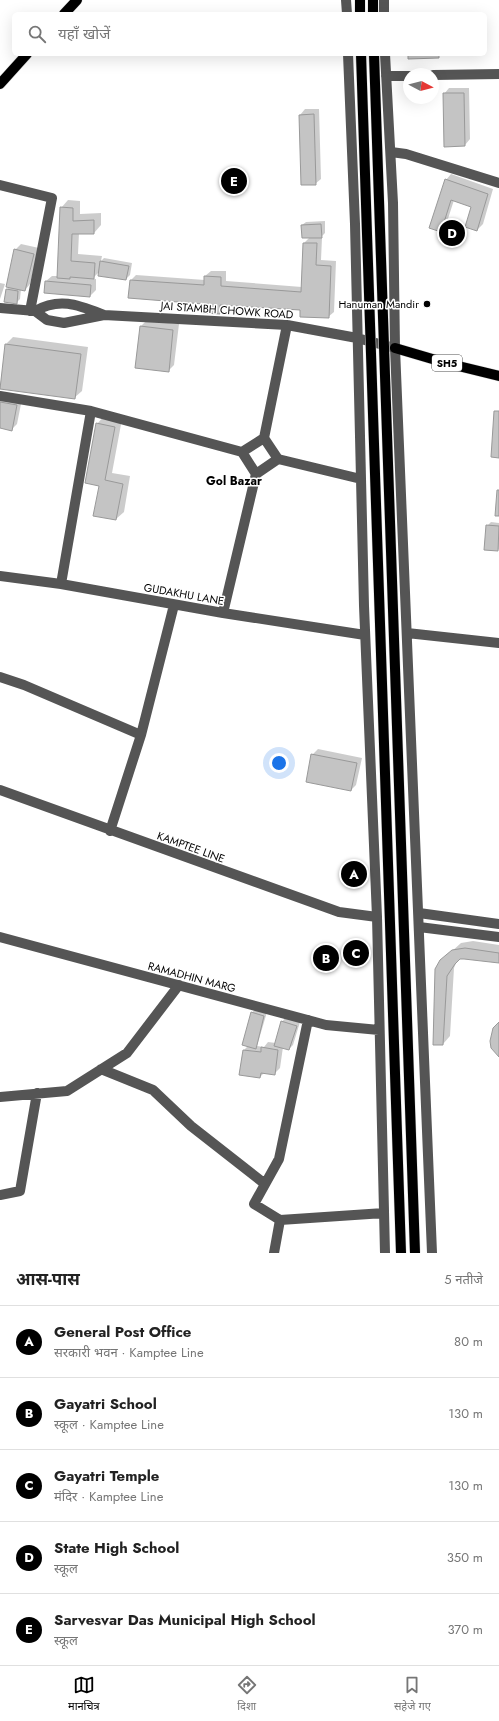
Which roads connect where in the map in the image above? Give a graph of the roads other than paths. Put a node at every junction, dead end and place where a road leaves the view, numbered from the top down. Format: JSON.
{"nodes":[{"id":1,"x":77,"y":0,"type":"edge"},
{"id":2,"x":346,"y":0,"type":"edge"},
{"id":3,"x":360,"y":0,"type":"edge"},
{"id":4,"x":373,"y":0,"type":"edge"},
{"id":5,"x":384,"y":0,"type":"edge"},
{"id":6,"x":66,"y":12,"type":"edge"},
{"id":7,"x":347,"y":12,"type":"edge"},
{"id":8,"x":360,"y":12,"type":"edge"},
{"id":9,"x":373,"y":12,"type":"edge"},
{"id":10,"x":384,"y":12,"type":"edge"},
{"id":11,"x":25,"y":56,"type":"edge"},
{"id":12,"x":348,"y":56,"type":"edge"},
{"id":13,"x":361,"y":56,"type":"edge"},
{"id":14,"x":374,"y":56,"type":"edge"},
{"id":15,"x":385,"y":56,"type":"edge"},
{"id":16,"x":499,"y":74,"type":"edge"},
{"id":17,"x":439,"y":75,"type":"edge"},
{"id":18,"x":386,"y":76,"type":"junction"},
{"id":19,"x":403,"y":76,"type":"edge"},
{"id":20,"x":0,"y":84,"type":"edge"},
{"id":21,"x":390,"y":152,"type":"junction"},
{"id":22,"x":499,"y":183,"type":"edge"},
{"id":23,"x":0,"y":185,"type":"edge"},
{"id":24,"x":0,"y":311,"type":"edge"},
{"id":25,"x":32,"y":311,"type":"junction"},
{"id":26,"x":104,"y":315,"type":"junction"},
{"id":27,"x":287,"y":325,"type":"junction"},
{"id":28,"x":357,"y":338,"type":"junction"},
{"id":29,"x":395,"y":348,"type":"junction"},
{"id":30,"x":499,"y":376,"type":"edge"},
{"id":31,"x":0,"y":396,"type":"edge"},
{"id":32,"x":91,"y":411,"type":"junction"},
{"id":33,"x":264,"y":438,"type":"junction"},
{"id":34,"x":242,"y":452,"type":"junction"},
{"id":35,"x":278,"y":459,"type":"junction"},
{"id":36,"x":256,"y":474,"type":"junction"},
{"id":37,"x":361,"y":479,"type":"junction"},
{"id":38,"x":0,"y":576,"type":"edge"},
{"id":39,"x":61,"y":584,"type":"junction"},
{"id":40,"x":174,"y":605,"type":"junction"},
{"id":41,"x":223,"y":613,"type":"junction"},
{"id":42,"x":407,"y":633,"type":"junction"},
{"id":43,"x":365,"y":635,"type":"junction"},
{"id":44,"x":499,"y":643,"type":"edge"},
{"id":45,"x":0,"y":677,"type":"edge"},
{"id":46,"x":141,"y":735,"type":"junction"},
{"id":47,"x":0,"y":790,"type":"edge"},
{"id":48,"x":110,"y":831,"type":"junction"},
{"id":49,"x":419,"y":913,"type":"junction"},
{"id":50,"x":377,"y":917,"type":"junction"},
{"id":51,"x":499,"y":924,"type":"edge"},
{"id":52,"x":419,"y":927,"type":"junction"},
{"id":53,"x":0,"y":937,"type":"edge"},
{"id":54,"x":499,"y":937,"type":"edge"},
{"id":55,"x":179,"y":985,"type":"junction"},
{"id":56,"x":308,"y":1020,"type":"junction"},
{"id":57,"x":379,"y":1030,"type":"junction"},
{"id":58,"x":101,"y":1069,"type":"junction"},
{"id":59,"x":37,"y":1093,"type":"junction"},
{"id":60,"x":0,"y":1097,"type":"edge"},
{"id":61,"x":265,"y":1184,"type":"junction"},
{"id":62,"x":0,"y":1195,"type":"edge"},
{"id":63,"x":384,"y":1213,"type":"junction"},
{"id":64,"x":280,"y":1220,"type":"junction"},
{"id":65,"x":274,"y":1253,"type":"edge"},
{"id":66,"x":385,"y":1253,"type":"edge"},
{"id":67,"x":401,"y":1253,"type":"edge"},
{"id":68,"x":415,"y":1253,"type":"edge"},
{"id":69,"x":432,"y":1253,"type":"edge"}],
"edges":[{"from":1,"to":6,"type":"main road"},
{"from":2,"to":7,"type":"street"},
{"from":3,"to":8,"type":"main road"},
{"from":4,"to":9,"type":"main road"},
{"from":5,"to":10,"type":"street"},
{"from":11,"to":20,"type":"main road"},
{"from":12,"to":28,"type":"street"},
{"from":13,"to":67,"type":"main road","bridge":true},
{"from":14,"to":68,"type":"main road","bridge":true},
{"from":15,"to":18,"type":"street"},
{"from":16,"to":17,"type":"street"},
{"from":18,"to":19,"type":"street"},
{"from":18,"to":21,"type":"street"},
{"from":21,"to":22,"type":"street"},
{"from":21,"to":29,"type":"street"},
{"from":23,"to":25,"type":"street"},
{"from":24,"to":25,"type":"street","name":"JAI STAMBH CHOWK ROAD"},
{"from":25,"to":26,"type":"street","name":"JAI STAMBH CHOWK ROAD"},
{"from":25,"to":26,"type":"street","name":"JAI STAMBH CHOWK ROAD"},
{"from":26,"to":27,"type":"street","name":"JAI STAMBH CHOWK ROAD"},
{"from":27,"to":28,"type":"street","name":"JAI STAMBH CHOWK ROAD"},
{"from":27,"to":33,"type":"street"},
{"from":28,"to":29,"type":"street","name":"JAI STAMBH CHOWK ROAD"},
{"from":28,"to":37,"type":"street"},
{"from":29,"to":30,"type":"main road","number":"SH5"},
{"from":29,"to":42,"type":"street"},
{"from":31,"to":32,"type":"street"},
{"from":32,"to":34,"type":"street"},
{"from":32,"to":39,"type":"street"},
{"from":33,"to":34,"type":"street"},
{"from":33,"to":35,"type":"street"},
{"from":34,"to":36,"type":"street"},
{"from":35,"to":36,"type":"street"},
{"from":35,"to":37,"type":"street"},
{"from":36,"to":41,"type":"street"},
{"from":37,"to":43,"type":"street"},
{"from":38,"to":39,"type":"street","name":"GUDAKHU LANE"},
{"from":39,"to":40,"type":"street","name":"GUDAKHU LANE"},
{"from":40,"to":41,"type":"street","name":"GUDAKHU LANE"},
{"from":40,"to":46,"type":"street"},
{"from":41,"to":43,"type":"street","name":"GUDAKHU LANE"},
{"from":42,"to":44,"type":"street"},
{"from":42,"to":49,"type":"street"},
{"from":43,"to":50,"type":"street"},
{"from":45,"to":46,"type":"street"},
{"from":46,"to":48,"type":"street"},
{"from":47,"to":48,"type":"street","name":"KAMPTEE LINE"},
{"from":48,"to":50,"type":"street","name":"KAMPTEE LINE"},
{"from":49,"to":51,"type":"street"},
{"from":49,"to":52,"type":"street"},
{"from":50,"to":57,"type":"street"},
{"from":52,"to":54,"type":"street"},
{"from":52,"to":69,"type":"street"},
{"from":53,"to":55,"type":"street","name":"RAMADHIN MARG"},
{"from":55,"to":56,"type":"street","name":"RAMADHIN MARG"},
{"from":55,"to":58,"type":"street"},
{"from":56,"to":57,"type":"street","name":"RAMADHIN MARG"},
{"from":56,"to":61,"type":"street"},
{"from":57,"to":63,"type":"street"},
{"from":58,"to":59,"type":"street"},
{"from":58,"to":61,"type":"street"},
{"from":59,"to":60,"type":"street"},
{"from":59,"to":62,"type":"street"},
{"from":61,"to":64,"type":"street"},
{"from":63,"to":64,"type":"street"},
{"from":63,"to":66,"type":"street"},
{"from":64,"to":65,"type":"street"}]}
